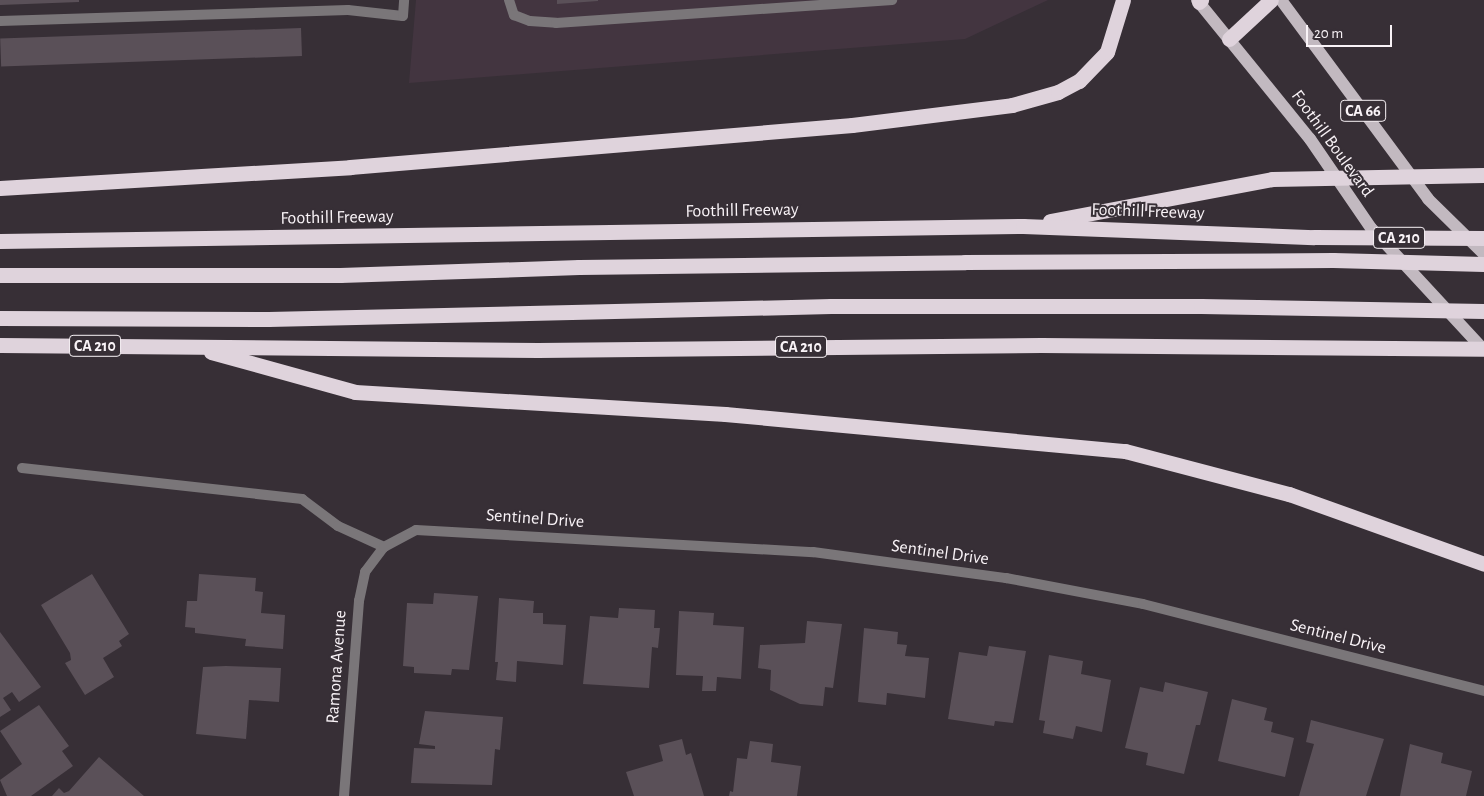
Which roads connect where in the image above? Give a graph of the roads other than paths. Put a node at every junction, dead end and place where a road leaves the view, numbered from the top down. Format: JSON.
{"nodes":[{"id":1,"x":404,"y":0,"type":"edge"},
{"id":2,"x":509,"y":0,"type":"edge"},
{"id":3,"x":1123,"y":0,"type":"edge"},
{"id":4,"x":1271,"y":0,"type":"edge"},
{"id":5,"x":1281,"y":0,"type":"edge"},
{"id":6,"x":888,"y":1,"type":"edge"},
{"id":7,"x":1199,"y":1,"type":"edge"},
{"id":8,"x":0,"y":21,"type":"edge"},
{"id":9,"x":1229,"y":39,"type":"junction"},
{"id":10,"x":1484,"y":175,"type":"edge"},
{"id":11,"x":0,"y":188,"type":"edge"},
{"id":12,"x":1023,"y":226,"type":"junction"},
{"id":13,"x":1484,"y":238,"type":"edge"},
{"id":14,"x":0,"y":241,"type":"edge"},
{"id":15,"x":1484,"y":254,"type":"edge"},
{"id":16,"x":1484,"y":264,"type":"edge"},
{"id":17,"x":0,"y":275,"type":"edge"},
{"id":18,"x":1484,"y":311,"type":"edge"},
{"id":19,"x":0,"y":318,"type":"edge"},
{"id":20,"x":0,"y":345,"type":"edge"},
{"id":21,"x":190,"y":346,"type":"junction"},
{"id":22,"x":1484,"y":350,"type":"edge"},
{"id":23,"x":22,"y":468,"type":"dead end"},
{"id":24,"x":384,"y":547,"type":"junction"},
{"id":25,"x":1484,"y":564,"type":"edge"},
{"id":26,"x":1484,"y":691,"type":"edge"},
{"id":27,"x":344,"y":796,"type":"edge"}],
"edges":[{"from":1,"to":8,"type":"street"},
{"from":2,"to":6,"type":"street"},
{"from":3,"to":11,"type":"highway"},
{"from":4,"to":9,"type":"highway"},
{"from":5,"to":15,"type":"main road","number":"CA 66"},
{"from":7,"to":9,"type":"main road","name":"Foothill Boulevard"},
{"from":9,"to":22,"type":"main road","name":"Foothill Boulevard"},
{"from":10,"to":12,"type":"highway"},
{"from":12,"to":13,"type":"highway","name":"Foothill Freeway","number":"CA 210"},
{"from":12,"to":14,"type":"highway","name":"Foothill Freeway","number":"CA 210"},
{"from":16,"to":17,"type":"highway"},
{"from":18,"to":19,"type":"highway"},
{"from":20,"to":21,"type":"highway","number":"CA 210"},
{"from":21,"to":22,"type":"highway","number":"CA 210"},
{"from":21,"to":25,"type":"highway"},
{"from":23,"to":24,"type":"street"},
{"from":24,"to":26,"type":"street","name":"Sentinel Drive"},
{"from":24,"to":27,"type":"street","name":"Ramona Avenue"}]}
